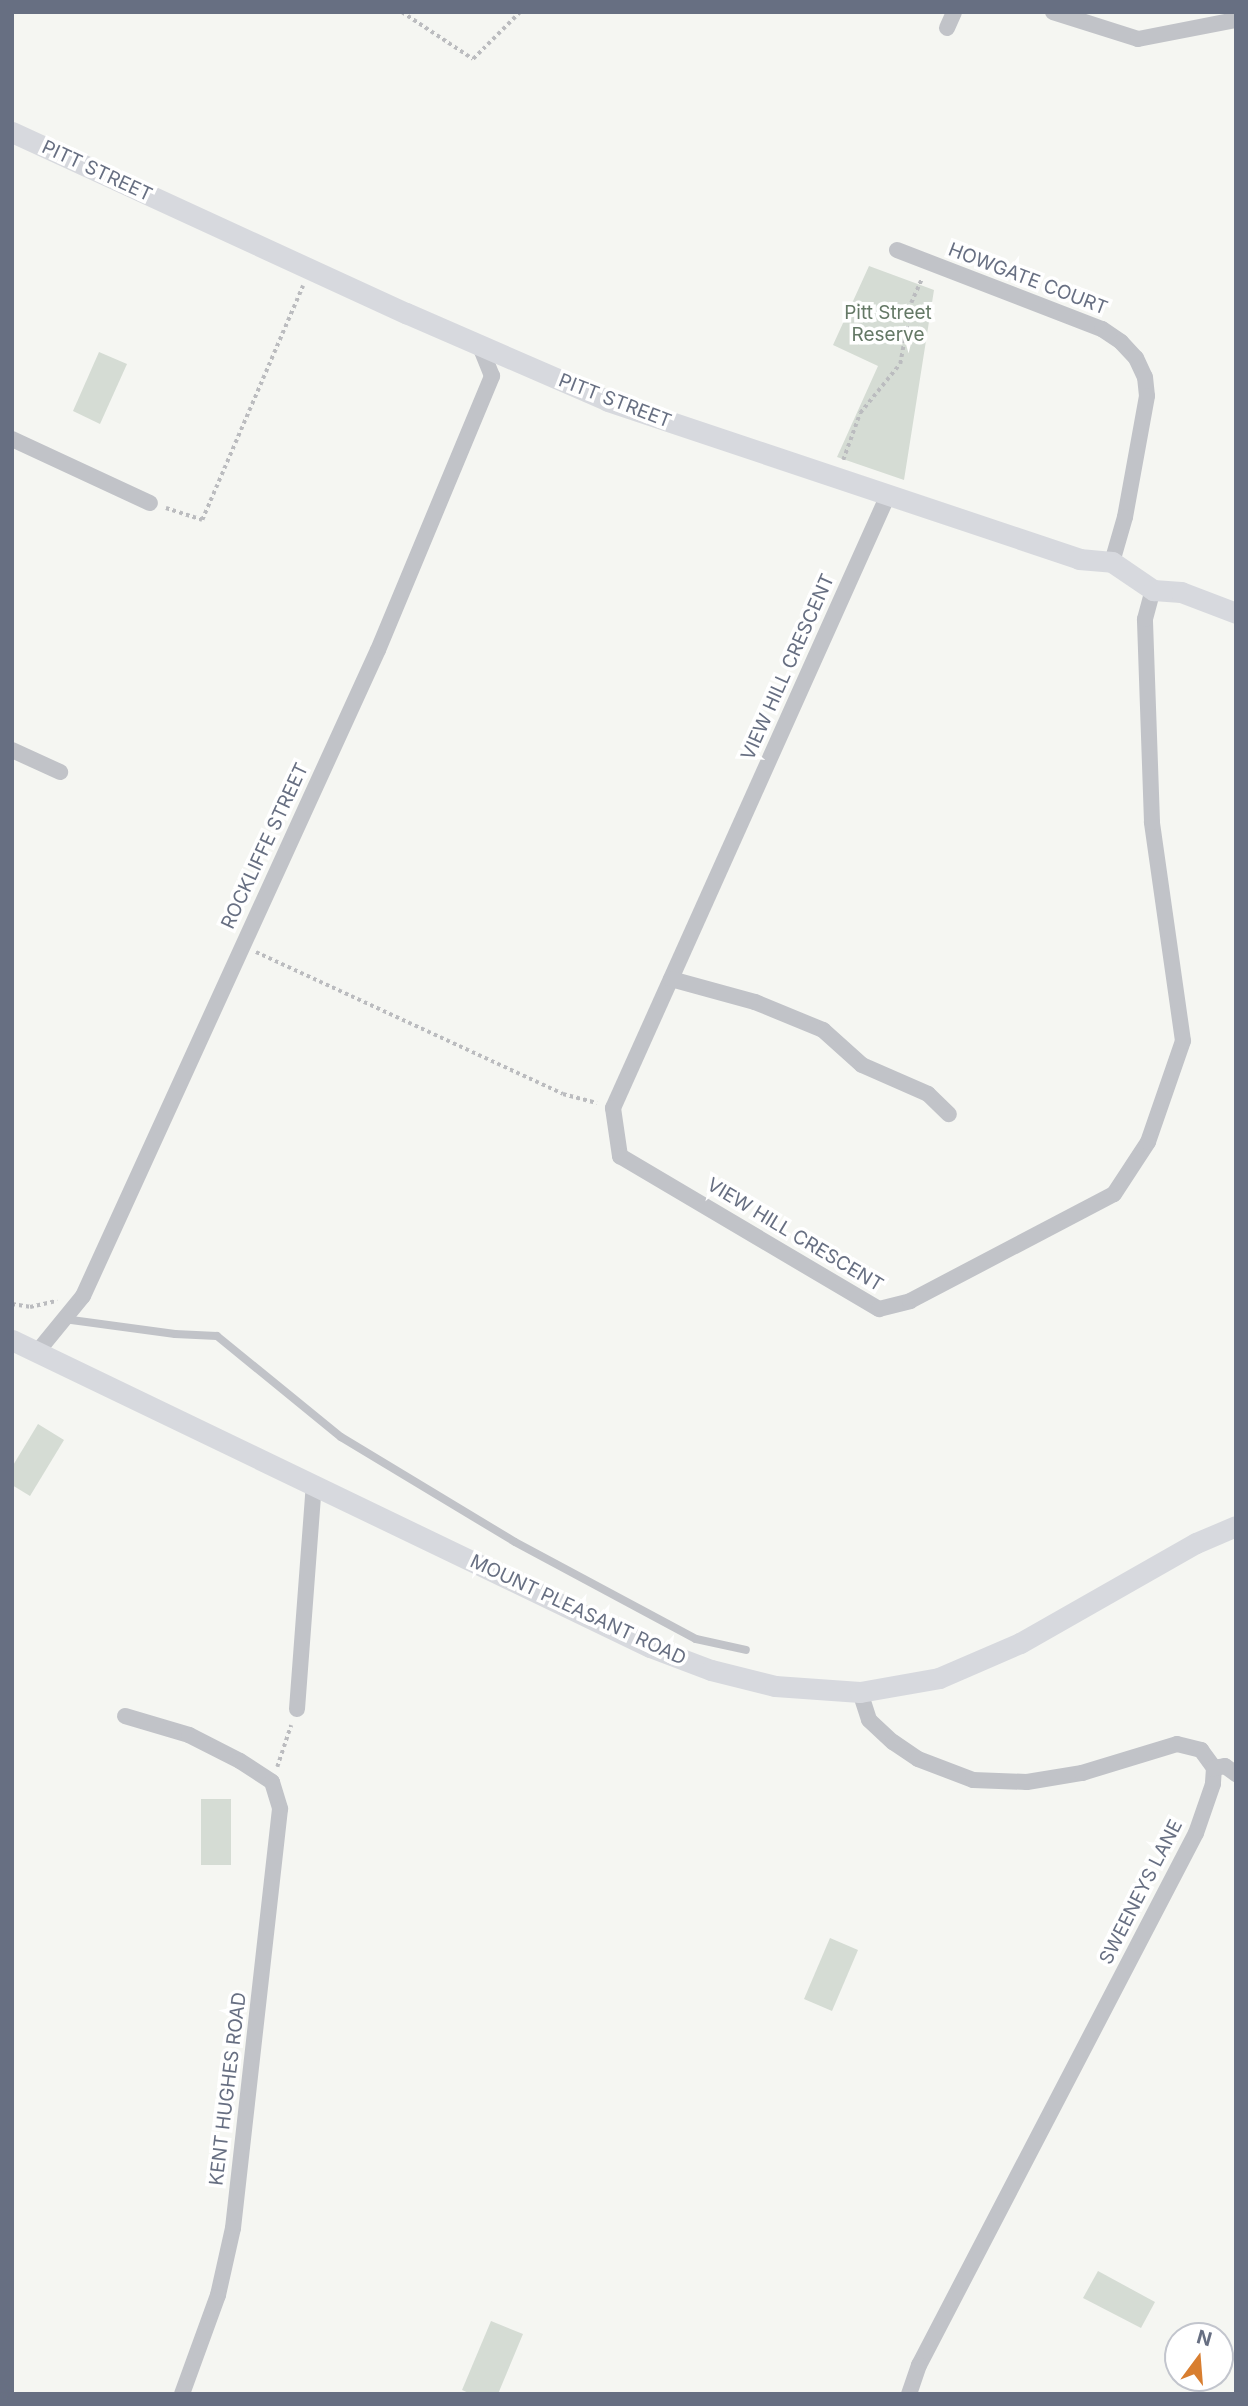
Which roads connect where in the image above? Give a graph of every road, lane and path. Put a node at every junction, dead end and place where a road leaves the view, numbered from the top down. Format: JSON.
{"nodes":[{"id":1,"x":402,"y":12,"type":"edge"},
{"id":2,"x":520,"y":12,"type":"edge"},
{"id":3,"x":954,"y":12,"type":"edge"},
{"id":4,"x":1053,"y":12,"type":"edge"},
{"id":5,"x":1236,"y":20,"type":"edge"},
{"id":6,"x":947,"y":28,"type":"dead end"},
{"id":7,"x":12,"y":132,"type":"edge"},
{"id":8,"x":897,"y":250,"type":"dead end"},
{"id":9,"x":929,"y":262,"type":"junction"},
{"id":10,"x":310,"y":269,"type":"junction"},
{"id":11,"x":479,"y":344,"type":"junction"},
{"id":12,"x":12,"y":439,"type":"edge"},
{"id":13,"x":836,"y":478,"type":"junction"},
{"id":14,"x":888,"y":495,"type":"junction"},
{"id":15,"x":150,"y":503,"type":"joint"},
{"id":16,"x":1112,"y":562,"type":"junction"},
{"id":17,"x":1153,"y":590,"type":"junction"},
{"id":18,"x":1236,"y":612,"type":"edge"},
{"id":19,"x":12,"y":750,"type":"edge"},
{"id":20,"x":60,"y":772,"type":"dead end"},
{"id":21,"x":242,"y":945,"type":"junction"},
{"id":22,"x":671,"y":979,"type":"junction"},
{"id":23,"x":613,"y":1108,"type":"junction"},
{"id":24,"x":949,"y":1114,"type":"dead end"},
{"id":25,"x":83,"y":1296,"type":"junction"},
{"id":26,"x":12,"y":1304,"type":"edge"},
{"id":27,"x":64,"y":1319,"type":"junction"},
{"id":28,"x":12,"y":1340,"type":"edge"},
{"id":29,"x":38,"y":1352,"type":"junction"},
{"id":30,"x":314,"y":1485,"type":"junction"},
{"id":31,"x":1236,"y":1526,"type":"edge"},
{"id":32,"x":747,"y":1650,"type":"dead end"},
{"id":33,"x":860,"y":1692,"type":"junction"},
{"id":34,"x":297,"y":1709,"type":"joint"},
{"id":35,"x":125,"y":1716,"type":"dead end"},
{"id":36,"x":1214,"y":1768,"type":"junction"},
{"id":37,"x":1236,"y":1774,"type":"edge"},
{"id":38,"x":272,"y":1782,"type":"junction"},
{"id":39,"x":182,"y":2394,"type":"edge"},
{"id":40,"x":909,"y":2394,"type":"edge"}],
"edges":[{"from":1,"to":2,"type":"path"},
{"from":3,"to":6,"type":"street"},
{"from":4,"to":5,"type":"street"},
{"from":7,"to":10,"type":"street","name":"PITT STREET"},
{"from":8,"to":9,"type":"street","name":"HOWGATE COURT"},
{"from":9,"to":13,"type":"path"},
{"from":9,"to":16,"type":"street","name":"HOWGATE COURT"},
{"from":10,"to":11,"type":"street","name":"PITT STREET"},
{"from":10,"to":15,"type":"path"},
{"from":11,"to":13,"type":"street","name":"PITT STREET"},
{"from":11,"to":21,"type":"street","name":"ROCKLIFFE STREET"},
{"from":12,"to":15,"type":"street"},
{"from":13,"to":14,"type":"street","name":"PITT STREET"},
{"from":14,"to":16,"type":"street","name":"PITT STREET"},
{"from":14,"to":22,"type":"street","name":"VIEW HILL CRESCENT"},
{"from":16,"to":17,"type":"street","name":"PITT STREET"},
{"from":17,"to":18,"type":"street","name":"PITT STREET"},
{"from":17,"to":23,"type":"street","name":"VIEW HILL CRESCENT"},
{"from":19,"to":20,"type":"street"},
{"from":21,"to":23,"type":"path"},
{"from":21,"to":25,"type":"street","name":"ROCKLIFFE STREET"},
{"from":22,"to":23,"type":"street","name":"VIEW HILL CRESCENT"},
{"from":22,"to":24,"type":"street"},
{"from":25,"to":26,"type":"path"},
{"from":25,"to":27,"type":"street","name":"ROCKLIFFE STREET"},
{"from":27,"to":29,"type":"street","name":"ROCKLIFFE STREET"},
{"from":27,"to":32,"type":"lane"},
{"from":28,"to":29,"type":"street","name":"MOUNT PLEASANT ROAD"},
{"from":29,"to":30,"type":"street","name":"MOUNT PLEASANT ROAD"},
{"from":30,"to":33,"type":"street","name":"MOUNT PLEASANT ROAD"},
{"from":30,"to":34,"type":"street"},
{"from":31,"to":33,"type":"street","name":"MOUNT PLEASANT ROAD"},
{"from":33,"to":36,"type":"street"},
{"from":34,"to":38,"type":"path"},
{"from":35,"to":38,"type":"street"},
{"from":36,"to":37,"type":"street"},
{"from":36,"to":40,"type":"street","name":"SWEENEYS LANE"},
{"from":38,"to":39,"type":"street","name":"KENT HUGHES ROAD"}]}
